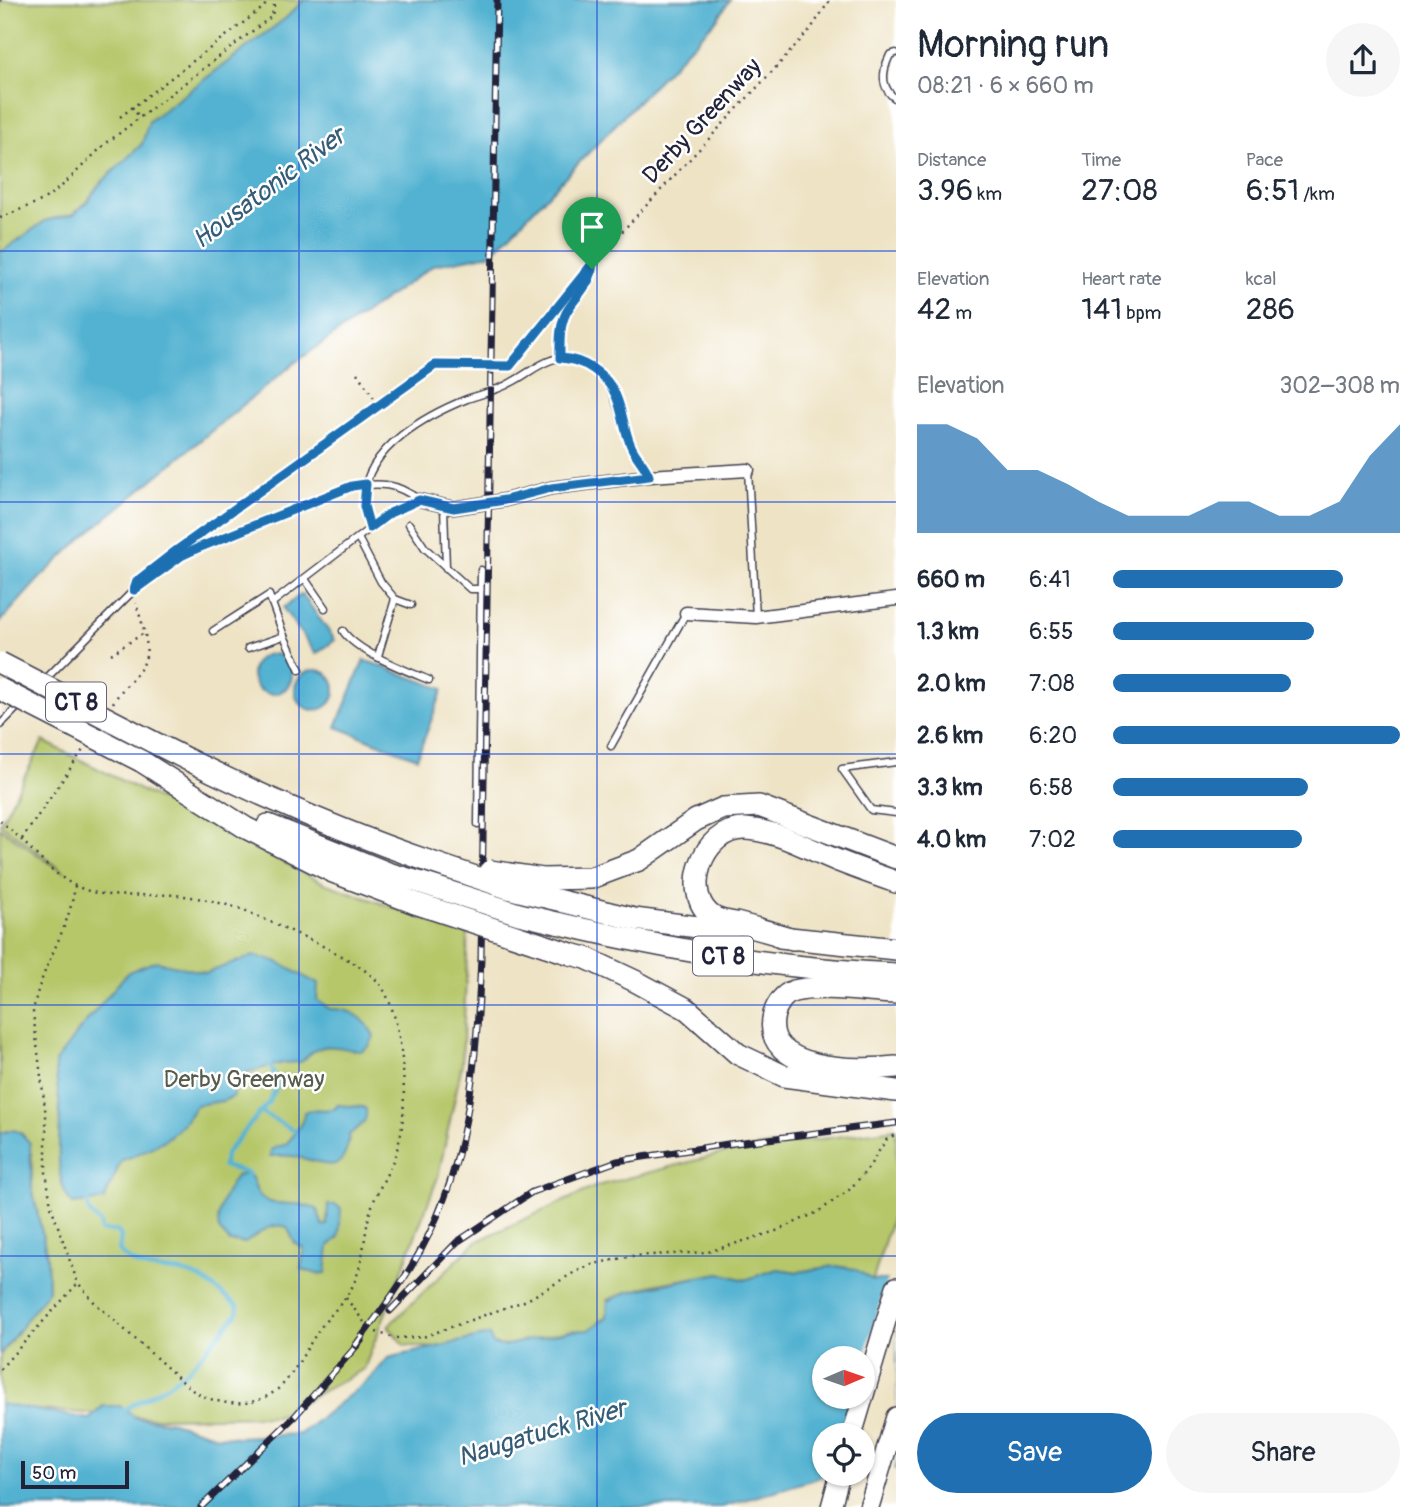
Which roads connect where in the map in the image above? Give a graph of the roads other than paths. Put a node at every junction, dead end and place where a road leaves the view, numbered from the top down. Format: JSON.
{"nodes":[{"id":1,"x":896,"y":54,"type":"edge"},
{"id":2,"x":896,"y":99,"type":"edge"},
{"id":3,"x":592,"y":264,"type":"road end"},
{"id":4,"x":560,"y":358,"type":"junction"},
{"id":5,"x":748,"y":470,"type":"joint"},
{"id":6,"x":649,"y":476,"type":"junction"},
{"id":7,"x":366,"y":484,"type":"junction"},
{"id":8,"x":419,"y":500,"type":"junction"},
{"id":9,"x":444,"y":507,"type":"junction"},
{"id":10,"x":408,"y":524,"type":"dead end"},
{"id":11,"x":370,"y":528,"type":"junction"},
{"id":12,"x":358,"y":538,"type":"junction"},
{"id":13,"x":446,"y":568,"type":"junction"},
{"id":14,"x":481,"y":570,"type":"dead end"},
{"id":15,"x":305,"y":579,"type":"junction"},
{"id":16,"x":481,"y":589,"type":"junction"},
{"id":17,"x":395,"y":599,"type":"junction"},
{"id":18,"x":896,"y":599,"type":"edge"},
{"id":19,"x":272,"y":603,"type":"junction"},
{"id":20,"x":411,"y":605,"type":"dead end"},
{"id":21,"x":325,"y":608,"type":"dead end"},
{"id":22,"x":686,"y":613,"type":"joint"},
{"id":23,"x":757,"y":617,"type":"junction"},
{"id":24,"x":214,"y":631,"type":"dead end"},
{"id":25,"x":343,"y":631,"type":"dead end"},
{"id":26,"x":284,"y":636,"type":"junction"},
{"id":27,"x":248,"y":648,"type":"dead end"},
{"id":28,"x":379,"y":656,"type":"junction"},
{"id":29,"x":0,"y":663,"type":"edge"},
{"id":30,"x":300,"y":670,"type":"dead end"},
{"id":31,"x":429,"y":680,"type":"dead end"},
{"id":32,"x":0,"y":689,"type":"edge"},
{"id":33,"x":0,"y":725,"type":"edge"},
{"id":34,"x":611,"y":746,"type":"dead end"},
{"id":35,"x":896,"y":762,"type":"edge"},
{"id":36,"x":896,"y":813,"type":"edge"},
{"id":37,"x":478,"y":824,"type":"dead end"},
{"id":38,"x":896,"y":858,"type":"edge"},
{"id":39,"x":896,"y":882,"type":"edge"},
{"id":40,"x":541,"y":887,"type":"junction"},
{"id":41,"x":418,"y":893,"type":"junction"},
{"id":42,"x":793,"y":939,"type":"junction"},
{"id":43,"x":894,"y":948,"type":"edge"},
{"id":44,"x":893,"y":983,"type":"edge"},
{"id":45,"x":896,"y":1067,"type":"edge"},
{"id":46,"x":896,"y":1091,"type":"edge"},
{"id":47,"x":896,"y":1287,"type":"edge"},
{"id":48,"x":896,"y":1417,"type":"edge"},
{"id":49,"x":856,"y":1423,"type":"edge"},
{"id":50,"x":837,"y":1486,"type":"edge"},
{"id":51,"x":831,"y":1504,"type":"edge"},
{"id":52,"x":869,"y":1507,"type":"edge"}],
"edges":[{"from":1,"to":2,"type":"lane"},
{"from":3,"to":4,"type":"lane"},
{"from":4,"to":6,"type":"lane"},
{"from":4,"to":7,"type":"lane"},
{"from":5,"to":6,"type":"street"},
{"from":5,"to":23,"type":"lane"},
{"from":6,"to":9,"type":"street"},
{"from":7,"to":8,"type":"lane"},
{"from":7,"to":11,"type":"lane"},
{"from":7,"to":33,"type":"lane"},
{"from":8,"to":9,"type":"street"},
{"from":8,"to":11,"type":"lane"},
{"from":9,"to":13,"type":"lane"},
{"from":10,"to":13,"type":"lane"},
{"from":11,"to":12,"type":"lane"},
{"from":12,"to":15,"type":"lane"},
{"from":12,"to":17,"type":"lane"},
{"from":13,"to":16,"type":"lane"},
{"from":14,"to":16,"type":"lane"},
{"from":15,"to":19,"type":"lane"},
{"from":15,"to":21,"type":"lane"},
{"from":16,"to":37,"type":"lane"},
{"from":17,"to":20,"type":"lane"},
{"from":17,"to":28,"type":"lane"},
{"from":18,"to":23,"type":"street"},
{"from":19,"to":24,"type":"lane"},
{"from":19,"to":26,"type":"lane"},
{"from":22,"to":23,"type":"street"},
{"from":22,"to":34,"type":"lane"},
{"from":25,"to":28,"type":"lane"},
{"from":26,"to":27,"type":"lane"},
{"from":26,"to":30,"type":"lane"},
{"from":28,"to":31,"type":"lane"},
{"from":29,"to":40,"type":"highway","number":"CT 8","bridge":true},
{"from":32,"to":41,"type":"highway","number":"CT 8","bridge":true},
{"from":35,"to":36,"type":"lane"},
{"from":38,"to":40,"type":"highway"},
{"from":39,"to":42,"type":"highway"},
{"from":40,"to":42,"type":"highway","number":"CT 8"},
{"from":41,"to":44,"type":"highway","number":"CT 8","bridge":true},
{"from":41,"to":46,"type":"highway","bridge":true},
{"from":42,"to":43,"type":"highway","number":"CT 8"},
{"from":44,"to":45,"type":"highway"},
{"from":47,"to":49,"type":"highway"},
{"from":48,"to":52,"type":"highway"},
{"from":50,"to":51,"type":"highway"}]}
